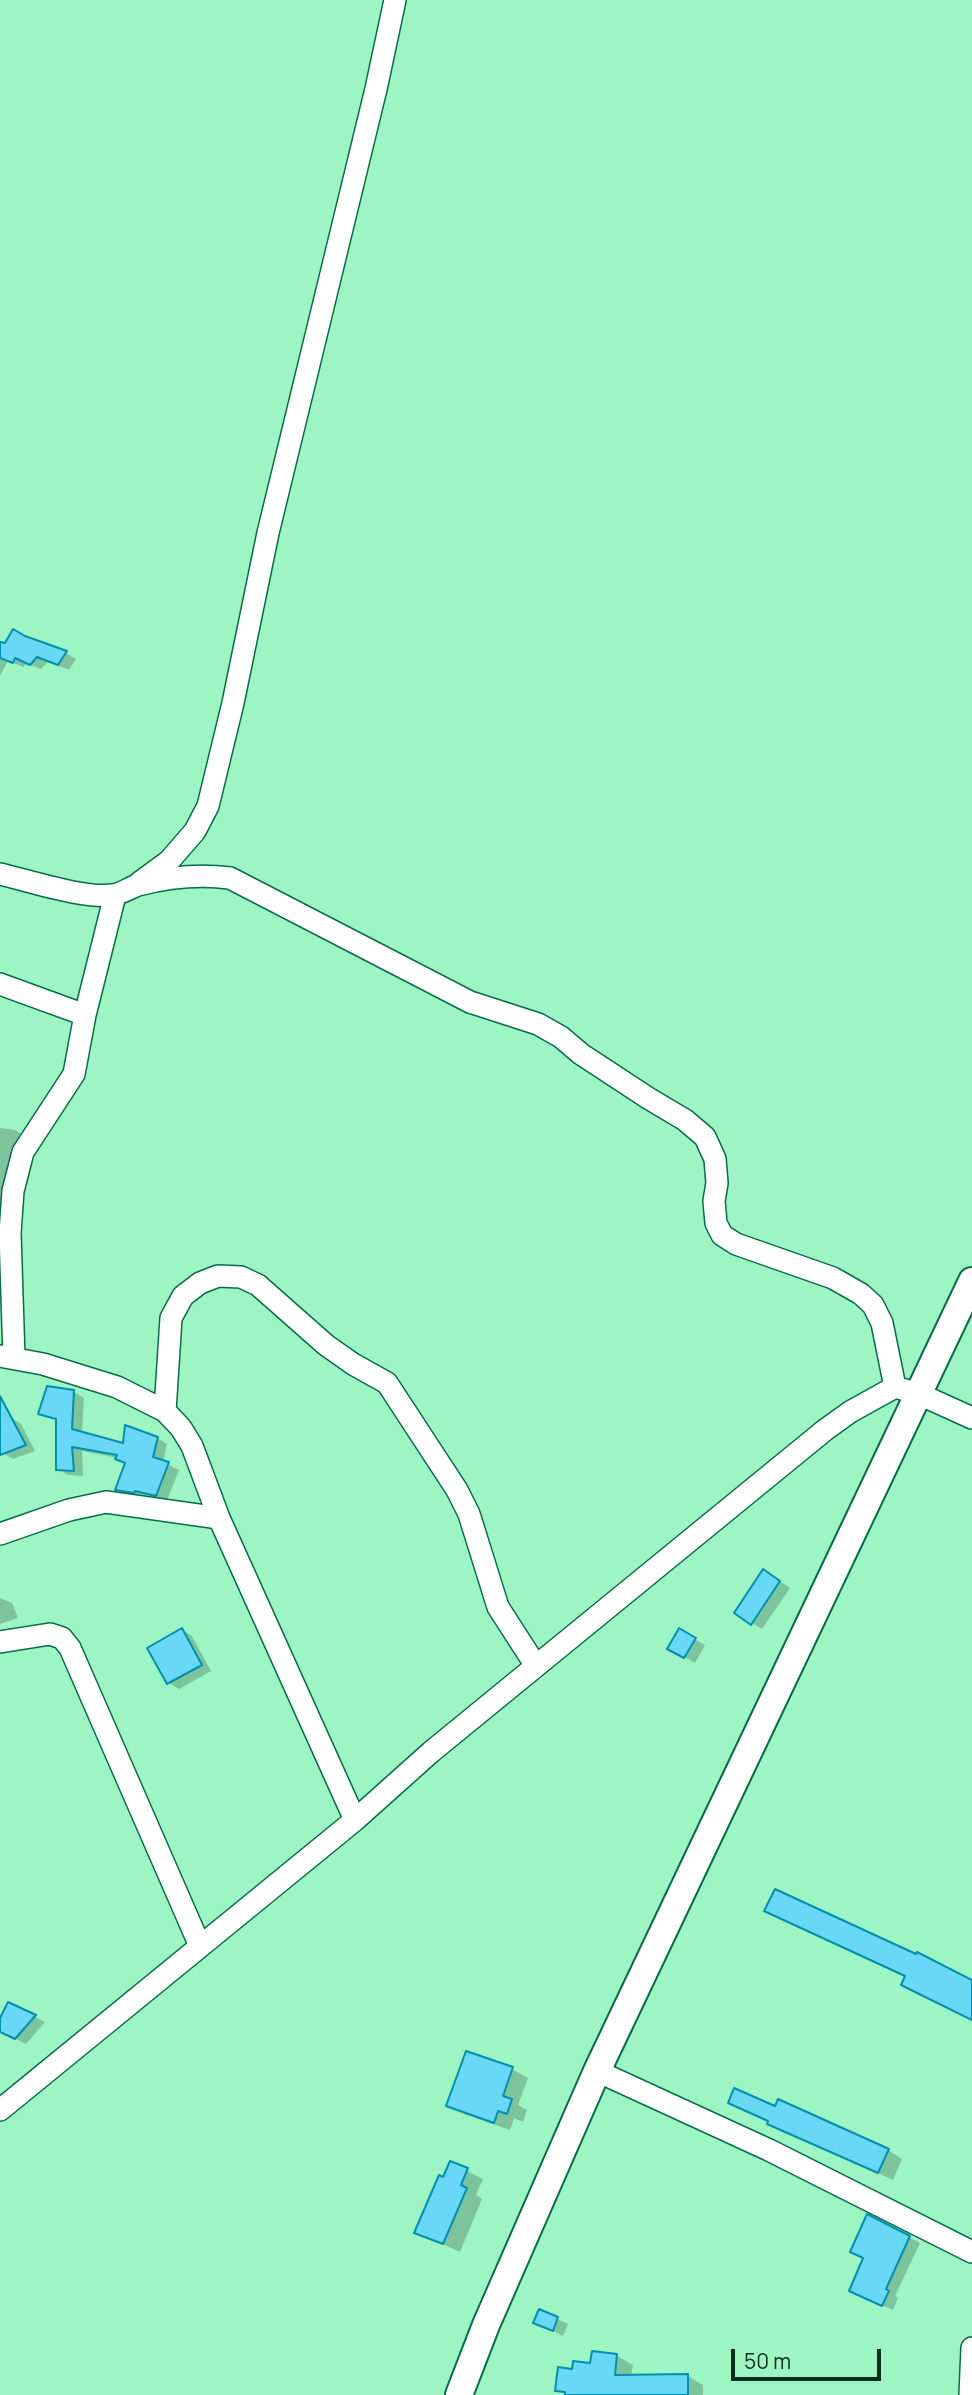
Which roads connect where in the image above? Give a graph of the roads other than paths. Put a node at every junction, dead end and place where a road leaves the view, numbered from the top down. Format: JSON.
{"nodes":[{"id":1,"x":395,"y":0,"type":"edge"},
{"id":2,"x":0,"y":874,"type":"edge"},
{"id":3,"x":136,"y":886,"type":"junction"},
{"id":4,"x":115,"y":895,"type":"junction"},
{"id":5,"x":0,"y":984,"type":"edge"},
{"id":6,"x":85,"y":1015,"type":"junction"},
{"id":7,"x":972,"y":1281,"type":"edge"},
{"id":8,"x":7,"y":1357,"type":"edge"},
{"id":9,"x":907,"y":1391,"type":"junction"},
{"id":10,"x":165,"y":1411,"type":"junction"},
{"id":11,"x":972,"y":1418,"type":"edge"},
{"id":12,"x":219,"y":1518,"type":"junction"},
{"id":13,"x":0,"y":1534,"type":"edge"},
{"id":14,"x":0,"y":1642,"type":"edge"},
{"id":15,"x":536,"y":1666,"type":"junction"},
{"id":16,"x":355,"y":1820,"type":"junction"},
{"id":17,"x":200,"y":1946,"type":"junction"},
{"id":18,"x":597,"y":2071,"type":"junction"},
{"id":19,"x":0,"y":2110,"type":"edge"},
{"id":20,"x":972,"y":2252,"type":"edge"},
{"id":21,"x":972,"y":2348,"type":"edge"},
{"id":22,"x":459,"y":2395,"type":"edge"},
{"id":23,"x":970,"y":2395,"type":"edge"}],
"edges":[{"from":1,"to":3,"type":"street"},
{"from":2,"to":4,"type":"street"},
{"from":3,"to":4,"type":"street"},
{"from":3,"to":9,"type":"street"},
{"from":4,"to":6,"type":"street"},
{"from":5,"to":6,"type":"street"},
{"from":6,"to":8,"type":"street"},
{"from":7,"to":9,"type":"street"},
{"from":8,"to":10,"type":"street"},
{"from":9,"to":11,"type":"street"},
{"from":9,"to":15,"type":"street"},
{"from":9,"to":18,"type":"street"},
{"from":10,"to":12,"type":"street"},
{"from":10,"to":15,"type":"street"},
{"from":12,"to":13,"type":"street"},
{"from":12,"to":16,"type":"street"},
{"from":14,"to":17,"type":"street"},
{"from":15,"to":16,"type":"street"},
{"from":16,"to":17,"type":"street"},
{"from":17,"to":19,"type":"street"},
{"from":18,"to":20,"type":"street"},
{"from":18,"to":22,"type":"street"},
{"from":21,"to":23,"type":"street"}]}
